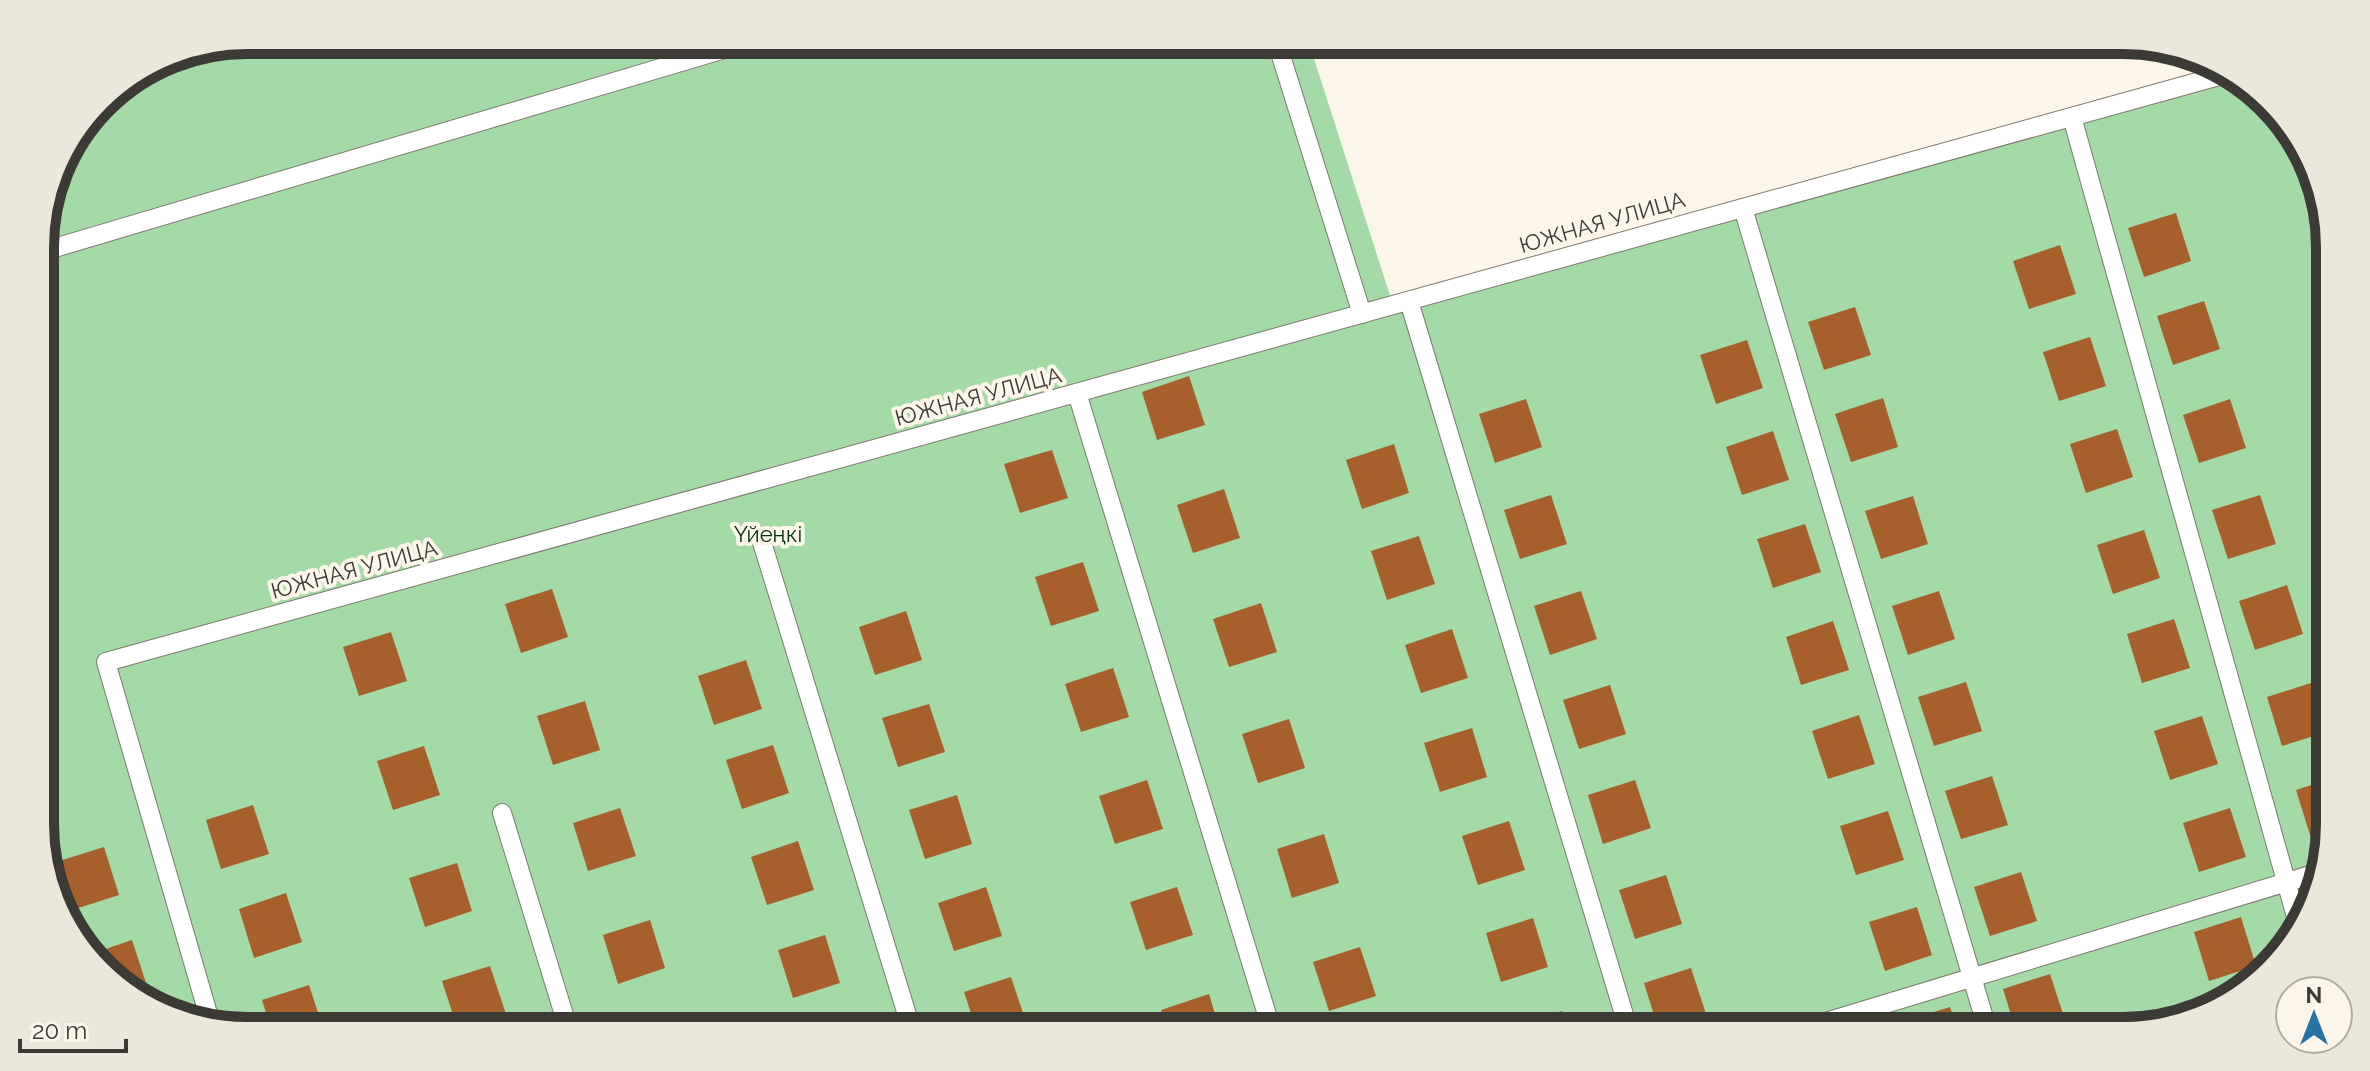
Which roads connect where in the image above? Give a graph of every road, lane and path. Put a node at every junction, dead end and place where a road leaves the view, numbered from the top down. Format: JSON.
{"nodes":[{"id":1,"x":708,"y":54,"type":"edge"},
{"id":2,"x":1280,"y":54,"type":"edge"},
{"id":3,"x":2214,"y":77,"type":"edge"},
{"id":4,"x":2072,"y":117,"type":"junction"},
{"id":5,"x":1743,"y":208,"type":"junction"},
{"id":6,"x":54,"y":248,"type":"edge"},
{"id":7,"x":1409,"y":301,"type":"junction"},
{"id":8,"x":1362,"y":314,"type":"junction"},
{"id":9,"x":1077,"y":393,"type":"junction"},
{"id":10,"x":761,"y":539,"type":"dead end"},
{"id":11,"x":502,"y":813,"type":"dead end"},
{"id":12,"x":2309,"y":876,"type":"edge"},
{"id":13,"x":2286,"y":883,"type":"junction"},
{"id":14,"x":2294,"y":912,"type":"edge"},
{"id":15,"x":1973,"y":978,"type":"junction"},
{"id":16,"x":208,"y":1013,"type":"edge"},
{"id":17,"x":565,"y":1017,"type":"edge"},
{"id":18,"x":908,"y":1017,"type":"edge"},
{"id":19,"x":1268,"y":1017,"type":"edge"},
{"id":20,"x":1625,"y":1017,"type":"edge"},
{"id":21,"x":1843,"y":1017,"type":"edge"},
{"id":22,"x":1984,"y":1017,"type":"edge"}],
"edges":[{"from":1,"to":6,"type":"lane"},
{"from":2,"to":8,"type":"lane"},
{"from":3,"to":4,"type":"lane","name":"ЮЖНАЯ УЛИЦА"},
{"from":4,"to":5,"type":"lane","name":"ЮЖНАЯ УЛИЦА"},
{"from":4,"to":13,"type":"lane"},
{"from":5,"to":7,"type":"lane","name":"ЮЖНАЯ УЛИЦА"},
{"from":5,"to":15,"type":"lane"},
{"from":7,"to":8,"type":"lane","name":"ЮЖНАЯ УЛИЦА"},
{"from":7,"to":20,"type":"lane"},
{"from":8,"to":9,"type":"lane","name":"ЮЖНАЯ УЛИЦА"},
{"from":9,"to":16,"type":"lane","name":"ЮЖНАЯ УЛИЦА"},
{"from":9,"to":19,"type":"lane"},
{"from":10,"to":18,"type":"lane"},
{"from":11,"to":17,"type":"lane"},
{"from":12,"to":13,"type":"lane"},
{"from":13,"to":14,"type":"lane"},
{"from":13,"to":15,"type":"lane"},
{"from":15,"to":21,"type":"lane"},
{"from":15,"to":22,"type":"lane"}]}
